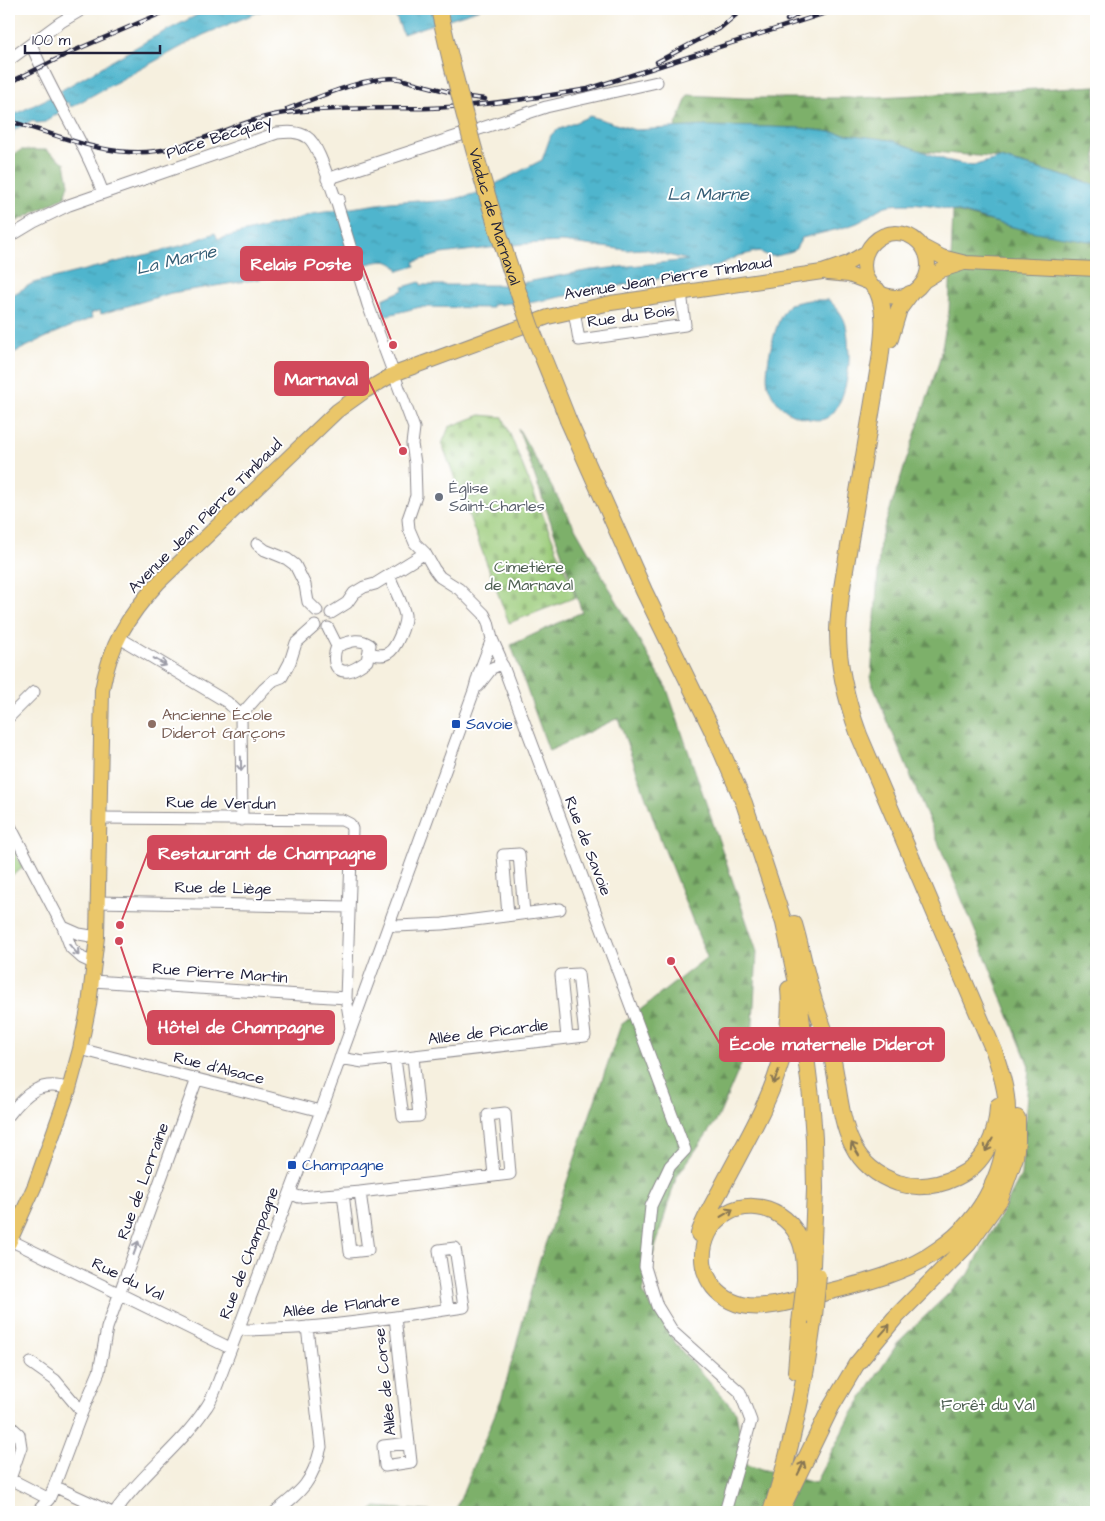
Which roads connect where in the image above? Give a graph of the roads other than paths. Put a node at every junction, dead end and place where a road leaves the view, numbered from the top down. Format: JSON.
{"nodes":[{"id":1,"x":83,"y":9,"type":"edge"},
{"id":2,"x":440,"y":9,"type":"edge"},
{"id":3,"x":31,"y":44,"type":"junction"},
{"id":4,"x":9,"y":60,"type":"edge"},
{"id":5,"x":657,"y":82,"type":"dead end"},
{"id":6,"x":327,"y":179,"type":"junction"},
{"id":7,"x":103,"y":192,"type":"junction"},
{"id":8,"x":9,"y":237,"type":"edge"},
{"id":9,"x":923,"y":247,"type":"junction"},
{"id":10,"x":867,"y":252,"type":"junction"},
{"id":11,"x":966,"y":263,"type":"junction"},
{"id":12,"x":1096,"y":269,"type":"edge"},
{"id":13,"x":822,"y":272,"type":"junction"},
{"id":14,"x":924,"y":280,"type":"junction"},
{"id":15,"x":873,"y":286,"type":"junction"},
{"id":16,"x":681,"y":292,"type":"junction"},
{"id":17,"x":910,"y":294,"type":"junction"},
{"id":18,"x":574,"y":310,"type":"junction"},
{"id":19,"x":394,"y":374,"type":"junction"},
{"id":20,"x":257,"y":544,"type":"dead end"},
{"id":21,"x":426,"y":553,"type":"junction"},
{"id":22,"x":389,"y":575,"type":"junction"},
{"id":23,"x":317,"y":611,"type":"junction"},
{"id":24,"x":331,"y":613,"type":"junction"},
{"id":25,"x":315,"y":626,"type":"junction"},
{"id":26,"x":328,"y":628,"type":"junction"},
{"id":27,"x":118,"y":637,"type":"junction"},
{"id":28,"x":337,"y":646,"type":"junction"},
{"id":29,"x":369,"y":653,"type":"junction"},
{"id":30,"x":493,"y":662,"type":"junction"},
{"id":31,"x":34,"y":692,"type":"dead end"},
{"id":32,"x":241,"y":715,"type":"junction"},
{"id":33,"x":9,"y":717,"type":"edge"},
{"id":34,"x":99,"y":818,"type":"junction"},
{"id":35,"x":242,"y":820,"type":"junction"},
{"id":36,"x":9,"y":824,"type":"edge"},
{"id":37,"x":767,"y":855,"type":"junction"},
{"id":38,"x":97,"y":902,"type":"junction"},
{"id":39,"x":349,"y":907,"type":"junction"},
{"id":40,"x":560,"y":909,"type":"dead end"},
{"id":41,"x":524,"y":913,"type":"junction"},
{"id":42,"x":508,"y":915,"type":"junction"},
{"id":43,"x":936,"y":916,"type":"junction"},
{"id":44,"x":390,"y":923,"type":"junction"},
{"id":45,"x":63,"y":927,"type":"junction"},
{"id":46,"x":97,"y":936,"type":"junction"},
{"id":47,"x":95,"y":964,"type":"junction"},
{"id":48,"x":93,"y":981,"type":"junction"},
{"id":49,"x":346,"y":998,"type":"junction"},
{"id":50,"x":351,"y":1030,"type":"junction"},
{"id":51,"x":567,"y":1038,"type":"junction"},
{"id":52,"x":80,"y":1050,"type":"junction"},
{"id":53,"x":413,"y":1057,"type":"junction"},
{"id":54,"x":340,"y":1058,"type":"junction"},
{"id":55,"x":395,"y":1059,"type":"junction"},
{"id":56,"x":197,"y":1079,"type":"junction"},
{"id":57,"x":68,"y":1089,"type":"junction"},
{"id":58,"x":1014,"y":1100,"type":"junction"},
{"id":59,"x":321,"y":1111,"type":"junction"},
{"id":60,"x":9,"y":1115,"type":"edge"},
{"id":61,"x":494,"y":1175,"type":"junction"},
{"id":62,"x":360,"y":1192,"type":"junction"},
{"id":63,"x":290,"y":1193,"type":"junction"},
{"id":64,"x":343,"y":1193,"type":"junction"},
{"id":65,"x":10,"y":1241,"type":"edge"},
{"id":66,"x":811,"y":1278,"type":"junction"},
{"id":67,"x":120,"y":1293,"type":"junction"},
{"id":68,"x":448,"y":1310,"type":"junction"},
{"id":69,"x":394,"y":1317,"type":"junction"},
{"id":70,"x":807,"y":1320,"type":"junction"},
{"id":71,"x":239,"y":1327,"type":"junction"},
{"id":72,"x":307,"y":1327,"type":"junction"},
{"id":73,"x":230,"y":1348,"type":"junction"},
{"id":74,"x":31,"y":1363,"type":"dead end"},
{"id":75,"x":82,"y":1412,"type":"junction"},
{"id":76,"x":9,"y":1426,"type":"edge"},
{"id":77,"x":409,"y":1443,"type":"dead end"},
{"id":78,"x":10,"y":1480,"type":"edge"},
{"id":79,"x":54,"y":1486,"type":"junction"},
{"id":80,"x":48,"y":1499,"type":"junction"},
{"id":81,"x":38,"y":1512,"type":"edge"},
{"id":82,"x":110,"y":1512,"type":"edge"},
{"id":83,"x":115,"y":1512,"type":"edge"},
{"id":84,"x":274,"y":1512,"type":"edge"},
{"id":85,"x":726,"y":1512,"type":"edge"},
{"id":86,"x":762,"y":1512,"type":"edge"},
{"id":87,"x":771,"y":1512,"type":"edge"},
{"id":88,"x":780,"y":1512,"type":"edge"}],
"edges":[{"from":1,"to":3,"type":"street"},
{"from":2,"to":37,"type":"highway","name":"Viaduc de Marnaval","bridge":true},
{"from":3,"to":4,"type":"street"},
{"from":3,"to":7,"type":"street"},
{"from":5,"to":6,"type":"street"},
{"from":6,"to":7,"type":"street","name":"Place Becquey"},
{"from":6,"to":19,"type":"street","name":"Place Becquey"},
{"from":7,"to":8,"type":"street"},
{"from":9,"to":10,"type":"main road"},
{"from":9,"to":11,"type":"main road"},
{"from":9,"to":14,"type":"main road"},
{"from":10,"to":13,"type":"main road"},
{"from":10,"to":15,"type":"main road"},
{"from":11,"to":12,"type":"main road"},
{"from":11,"to":14,"type":"main road"},
{"from":13,"to":15,"type":"main road"},
{"from":13,"to":16,"type":"main road","name":"Avenue Jean Pierre Timbaud"},
{"from":14,"to":17,"type":"main road"},
{"from":15,"to":17,"type":"main road"},
{"from":15,"to":43,"type":"highway"},
{"from":16,"to":18,"type":"main road","name":"Avenue Jean Pierre Timbaud"},
{"from":16,"to":18,"type":"street","name":"Rue du Bois"},
{"from":17,"to":58,"type":"highway"},
{"from":18,"to":19,"type":"main road","name":"Avenue Jean Pierre Timbaud"},
{"from":19,"to":21,"type":"street","name":"Rue de Savoie"},
{"from":19,"to":27,"type":"main road","name":"Avenue Jean Pierre Timbaud"},
{"from":20,"to":23,"type":"street"},
{"from":21,"to":22,"type":"street"},
{"from":21,"to":30,"type":"street","name":"Rue de Savoie"},
{"from":22,"to":24,"type":"street"},
{"from":22,"to":29,"type":"street"},
{"from":23,"to":24,"type":"street"},
{"from":23,"to":25,"type":"street"},
{"from":24,"to":26,"type":"street"},
{"from":25,"to":26,"type":"street"},
{"from":25,"to":32,"type":"street"},
{"from":26,"to":28,"type":"street"},
{"from":27,"to":32,"type":"street","one_way":true},
{"from":27,"to":34,"type":"main road","name":"Avenue Jean Pierre Timbaud"},
{"from":28,"to":29,"type":"street"},
{"from":28,"to":29,"type":"street"},
{"from":30,"to":44,"type":"street","name":"Rue de Champagne"},
{"from":30,"to":85,"type":"street","name":"Rue de Savoie"},
{"from":31,"to":33,"type":"street"},
{"from":32,"to":35,"type":"street","one_way":true},
{"from":34,"to":35,"type":"street","name":"Rue de Verdun"},
{"from":34,"to":38,"type":"main road","name":"Avenue Jean Pierre Timbaud"},
{"from":35,"to":39,"type":"street","name":"Rue de Verdun"},
{"from":36,"to":45,"type":"street"},
{"from":43,"to":37,"type":"highway","one_way":true},
{"from":37,"to":58,"type":"highway","one_way":true},
{"from":37,"to":66,"type":"highway"},
{"from":38,"to":39,"type":"street","name":"Rue de Liège"},
{"from":38,"to":46,"type":"main road","name":"Avenue Jean Pierre Timbaud"},
{"from":39,"to":49,"type":"street"},
{"from":40,"to":41,"type":"street"},
{"from":41,"to":42,"type":"street"},
{"from":41,"to":42,"type":"street"},
{"from":42,"to":44,"type":"street"},
{"from":43,"to":66,"type":"highway","one_way":true},
{"from":44,"to":50,"type":"street","name":"Rue de Champagne"},
{"from":45,"to":46,"type":"street"},
{"from":45,"to":47,"type":"street","one_way":true},
{"from":46,"to":47,"type":"main road","name":"Avenue Jean Pierre Timbaud"},
{"from":47,"to":48,"type":"main road","name":"Avenue Jean Pierre Timbaud"},
{"from":48,"to":49,"type":"street","name":"Rue Pierre Martin"},
{"from":48,"to":52,"type":"main road","name":"Avenue Jean Pierre Timbaud"},
{"from":49,"to":50,"type":"street"},
{"from":50,"to":54,"type":"street","name":"Rue de Champagne"},
{"from":51,"to":51,"type":"street","name":"Allée de Picardie"},
{"from":51,"to":53,"type":"street","name":"Allée de Picardie"},
{"from":52,"to":56,"type":"street","name":"Rue d'Alsace"},
{"from":52,"to":57,"type":"main road","name":"Avenue Jean Pierre Timbaud"},
{"from":53,"to":55,"type":"street","name":"Allée de Picardie"},
{"from":53,"to":55,"type":"street","name":"Allée de Picardie"},
{"from":54,"to":55,"type":"street","name":"Allée de Picardie"},
{"from":54,"to":59,"type":"street","name":"Rue de Champagne"},
{"from":56,"to":59,"type":"street","name":"Rue d'Alsace"},
{"from":67,"to":56,"type":"street","name":"Rue de Lorraine","one_way":true},
{"from":57,"to":60,"type":"street"},
{"from":57,"to":65,"type":"main road","name":"Avenue Jean Pierre Timbaud"},
{"from":88,"to":58,"type":"highway","one_way":true},
{"from":59,"to":63,"type":"street","name":"Rue de Champagne"},
{"from":61,"to":61,"type":"street"},
{"from":61,"to":62,"type":"street"},
{"from":62,"to":64,"type":"street"},
{"from":62,"to":64,"type":"street"},
{"from":63,"to":64,"type":"street"},
{"from":63,"to":71,"type":"street","name":"Rue de Champagne"},
{"from":65,"to":67,"type":"street","name":"Rue du Val"},
{"from":66,"to":70,"type":"highway","bridge":true},
{"from":67,"to":73,"type":"street","name":"Rue du Val"},
{"from":67,"to":75,"type":"street","name":"Rue de Lorraine"},
{"from":68,"to":68,"type":"street"},
{"from":68,"to":69,"type":"street","name":"Allée de Flandre"},
{"from":69,"to":72,"type":"street","name":"Allée de Flandre"},
{"from":69,"to":77,"type":"street","name":"Allée de Corse"},
{"from":70,"to":86,"type":"highway"},
{"from":70,"to":87,"type":"highway"},
{"from":71,"to":72,"type":"street","name":"Allée de Flandre"},
{"from":71,"to":73,"type":"street","name":"Rue de Champagne"},
{"from":72,"to":84,"type":"street"},
{"from":73,"to":83,"type":"street","name":"Rue de Champagne"},
{"from":74,"to":75,"type":"street"},
{"from":75,"to":79,"type":"street","name":"Rue de Lorraine"},
{"from":76,"to":78,"type":"street"},
{"from":78,"to":80,"type":"street"},
{"from":79,"to":80,"type":"street","name":"Rue de Lorraine"},
{"from":79,"to":82,"type":"street"},
{"from":80,"to":81,"type":"street","name":"Rue de Lorraine"}]}
